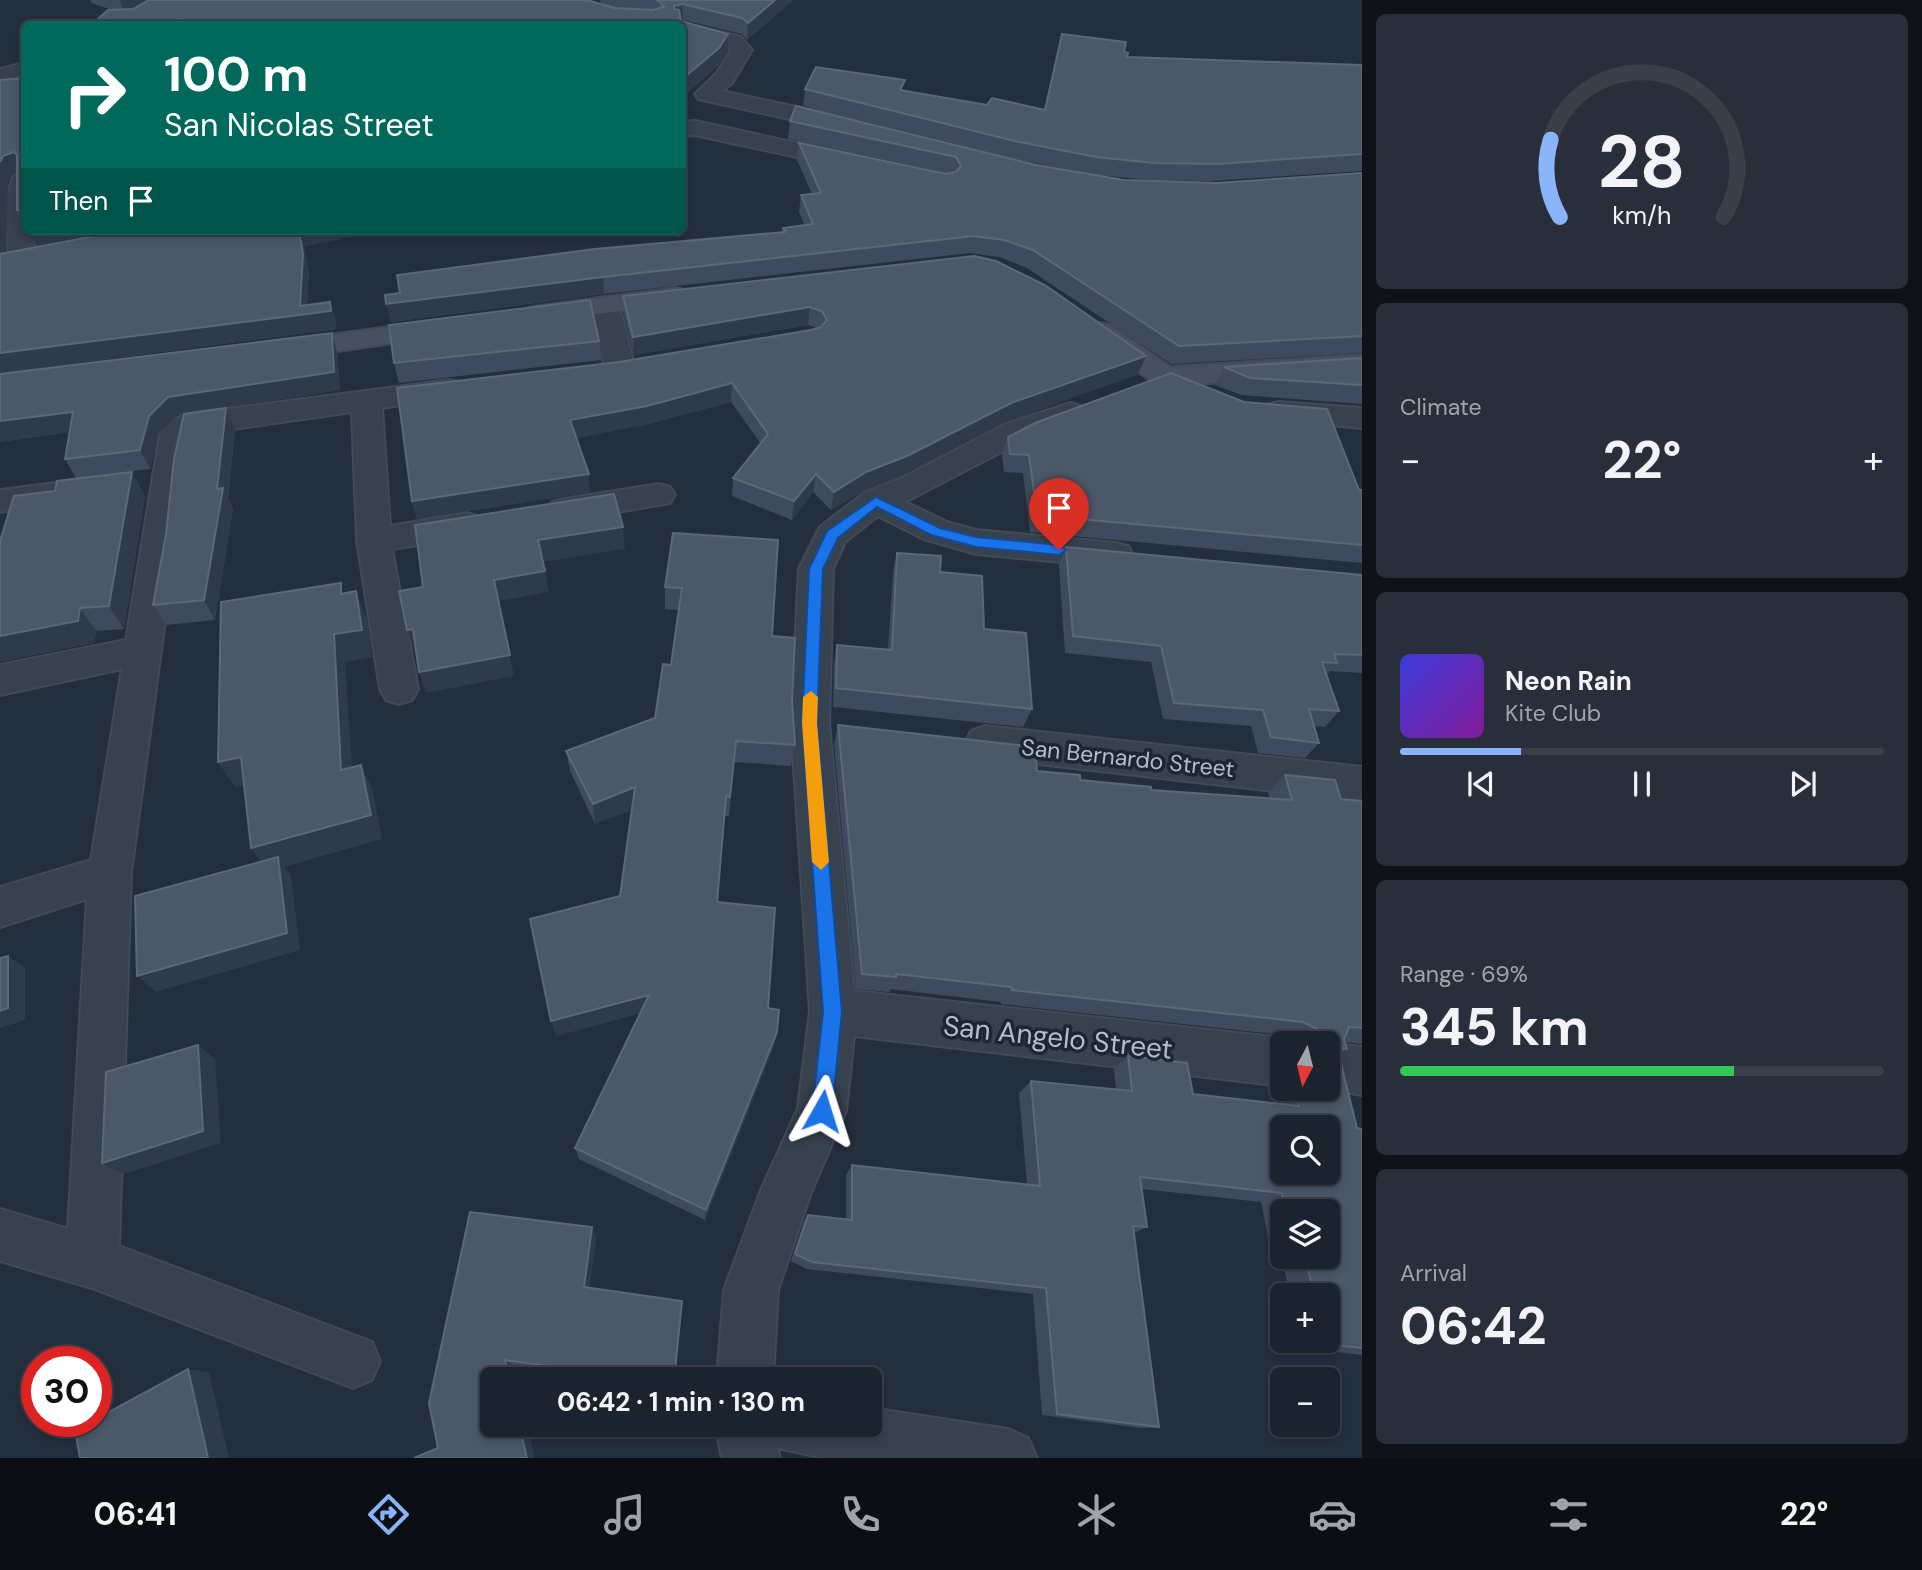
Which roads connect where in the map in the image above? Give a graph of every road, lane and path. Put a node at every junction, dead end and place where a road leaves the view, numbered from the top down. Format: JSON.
{"nodes":[{"id":1,"x":686,"y":22,"type":"edge"},
{"id":2,"x":686,"y":129,"type":"edge"},
{"id":3,"x":868,"y":131,"type":"edge"},
{"id":4,"x":864,"y":165,"type":"edge"},
{"id":5,"x":18,"y":192,"type":"edge"},
{"id":6,"x":48,"y":255,"type":"edge"},
{"id":7,"x":11,"y":262,"type":"edge"},
{"id":8,"x":699,"y":293,"type":"edge"},
{"id":9,"x":605,"y":305,"type":"junction"},
{"id":10,"x":1079,"y":316,"type":"edge"},
{"id":11,"x":512,"y":318,"type":"edge"},
{"id":12,"x":472,"y":323,"type":"edge"},
{"id":13,"x":259,"y":353,"type":"edge"},
{"id":14,"x":1362,"y":364,"type":"edge"},
{"id":15,"x":620,"y":369,"type":"edge"},
{"id":16,"x":1164,"y":377,"type":"junction"},
{"id":17,"x":473,"y":386,"type":"edge"},
{"id":18,"x":1131,"y":390,"type":"edge"},
{"id":19,"x":366,"y":398,"type":"junction"},
{"id":20,"x":1096,"y":404,"type":"edge"},
{"id":21,"x":1362,"y":418,"type":"edge"},
{"id":22,"x":97,"y":489,"type":"edge"},
{"id":23,"x":659,"y":495,"type":"dead end"},
{"id":24,"x":0,"y":501,"type":"edge"},
{"id":25,"x":876,"y":501,"type":"junction"},
{"id":26,"x":537,"y":514,"type":"edge"},
{"id":27,"x":496,"y":521,"type":"edge"},
{"id":28,"x":374,"y":540,"type":"junction"},
{"id":29,"x":1142,"y":558,"type":"edge"},
{"id":30,"x":141,"y":651,"type":"junction"},
{"id":31,"x":0,"y":680,"type":"edge"},
{"id":32,"x":399,"y":689,"type":"dead end"},
{"id":33,"x":948,"y":738,"type":"edge"},
{"id":34,"x":1362,"y":784,"type":"edge"},
{"id":35,"x":110,"y":873,"type":"junction"},
{"id":36,"x":0,"y":907,"type":"edge"},
{"id":37,"x":833,"y":1012,"type":"junction"},
{"id":38,"x":1270,"y":1061,"type":"edge"},
{"id":39,"x":1340,"y":1068,"type":"edge"},
{"id":40,"x":1362,"y":1071,"type":"edge"},
{"id":41,"x":0,"y":1236,"type":"edge"},
{"id":42,"x":92,"y":1262,"type":"junction"},
{"id":43,"x":353,"y":1361,"type":"dead end"},
{"id":44,"x":746,"y":1367,"type":"edge"},
{"id":45,"x":746,"y":1437,"type":"edge"},
{"id":46,"x":872,"y":1437,"type":"edge"},
{"id":47,"x":751,"y":1458,"type":"edge"},
{"id":48,"x":1008,"y":1458,"type":"edge"}],
"edges":[{"from":1,"to":3,"type":"street"},
{"from":2,"to":4,"type":"street"},
{"from":5,"to":7,"type":"street"},
{"from":6,"to":7,"type":"street"},
{"from":8,"to":9,"type":"street"},
{"from":9,"to":11,"type":"street"},
{"from":9,"to":15,"type":"street"},
{"from":10,"to":16,"type":"street"},
{"from":12,"to":13,"type":"street"},
{"from":14,"to":16,"type":"street"},
{"from":16,"to":18,"type":"street"},
{"from":16,"to":21,"type":"street"},
{"from":17,"to":19,"type":"street"},
{"from":19,"to":28,"type":"street"},
{"from":19,"to":30,"type":"street"},
{"from":20,"to":25,"type":"street"},
{"from":22,"to":24,"type":"street"},
{"from":23,"to":26,"type":"street"},
{"from":25,"to":29,"type":"street"},
{"from":25,"to":37,"type":"street"},
{"from":27,"to":28,"type":"street"},
{"from":28,"to":32,"type":"street"},
{"from":30,"to":31,"type":"street"},
{"from":30,"to":35,"type":"street"},
{"from":33,"to":34,"type":"street","name":"San Bernardo Street"},
{"from":35,"to":36,"type":"street"},
{"from":35,"to":42,"type":"street"},
{"from":37,"to":38,"type":"street","name":"San Angelo Street"},
{"from":37,"to":44,"type":"street"},
{"from":39,"to":40,"type":"street"},
{"from":41,"to":42,"type":"street"},
{"from":42,"to":43,"type":"street"},
{"from":45,"to":47,"type":"street"},
{"from":46,"to":48,"type":"street"}]}
